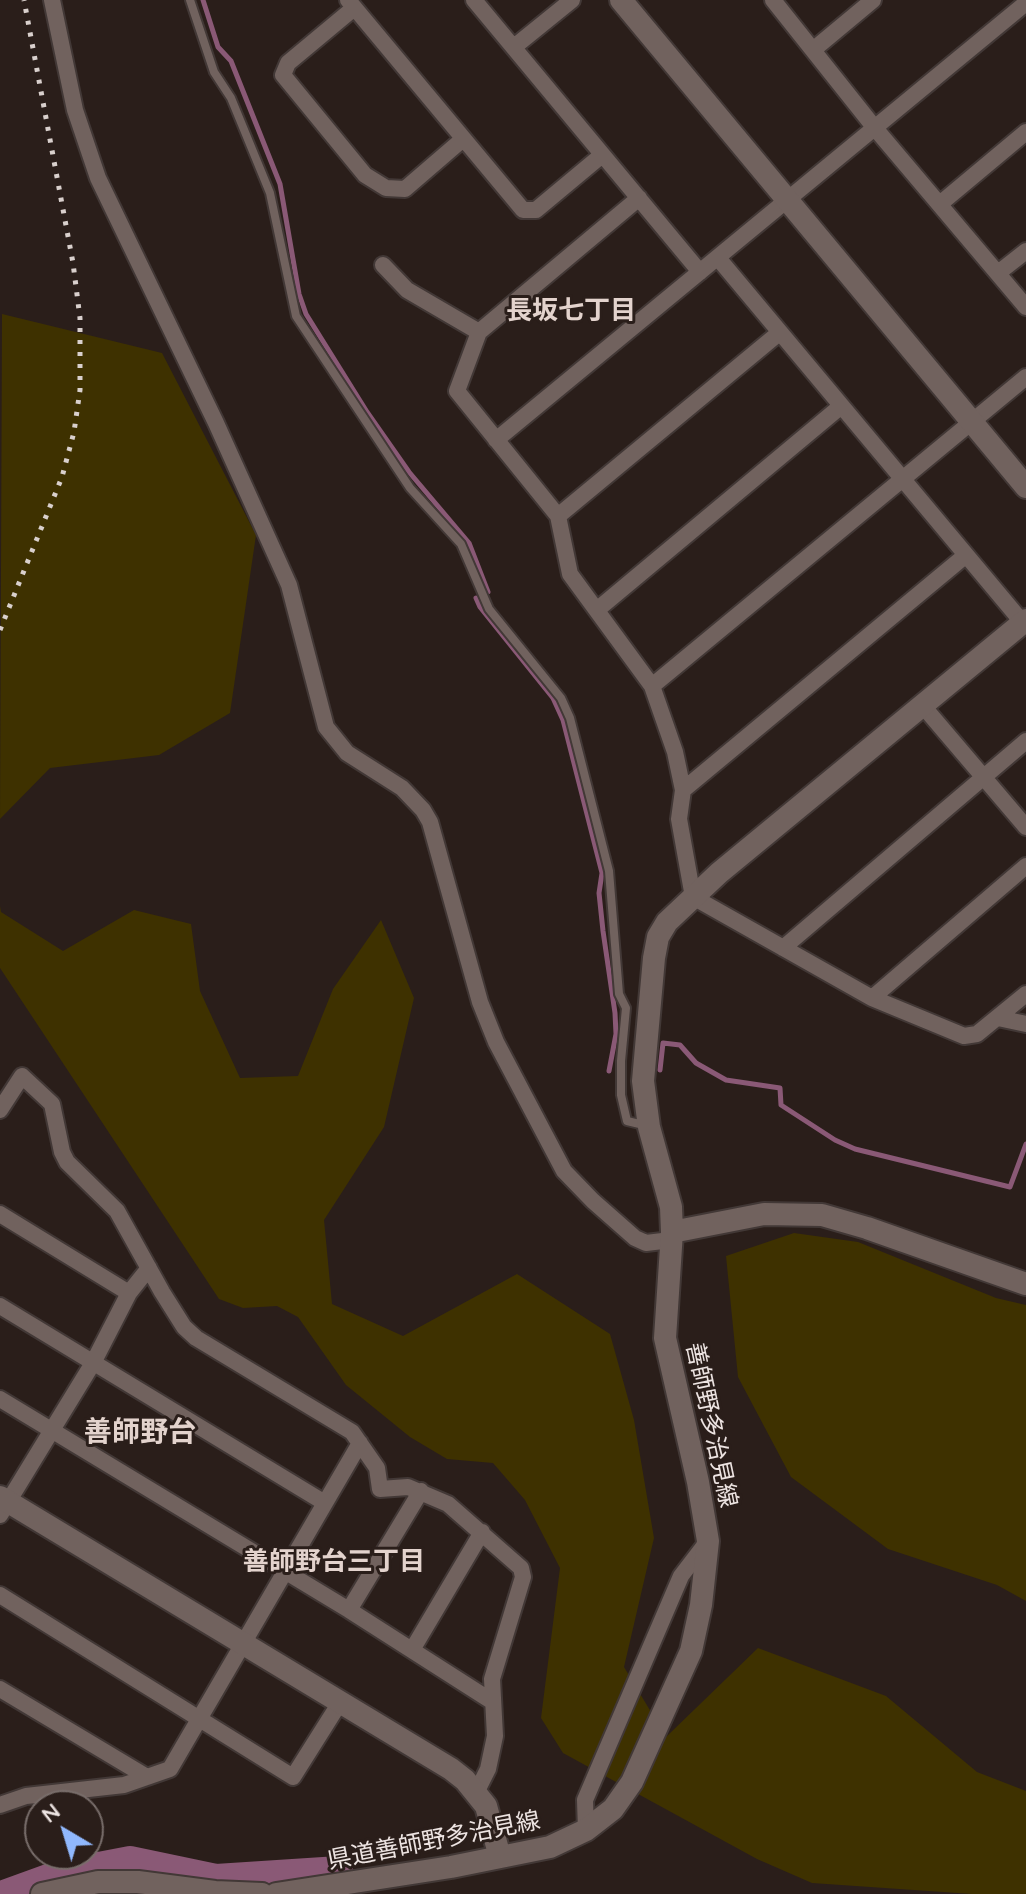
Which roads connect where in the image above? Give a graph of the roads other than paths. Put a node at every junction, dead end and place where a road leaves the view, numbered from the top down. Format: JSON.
{"nodes":[{"id":1,"x":52,"y":0,"type":"edge"},
{"id":2,"x":190,"y":0,"type":"edge"},
{"id":3,"x":474,"y":0,"type":"edge"},
{"id":4,"x":572,"y":0,"type":"edge"},
{"id":5,"x":621,"y":0,"type":"edge"},
{"id":6,"x":773,"y":0,"type":"edge"},
{"id":7,"x":873,"y":0,"type":"edge"},
{"id":8,"x":1026,"y":3,"type":"edge"},
{"id":9,"x":351,"y":4,"type":"edge"},
{"id":10,"x":514,"y":47,"type":"junction"},
{"id":11,"x":813,"y":50,"type":"junction"},
{"id":12,"x":874,"y":127,"type":"junction"},
{"id":13,"x":1026,"y":132,"type":"edge"},
{"id":14,"x":463,"y":139,"type":"junction"},
{"id":15,"x":602,"y":155,"type":"junction"},
{"id":16,"x":639,"y":198,"type":"junction"},
{"id":17,"x":788,"y":201,"type":"junction"},
{"id":18,"x":941,"y":203,"type":"junction"},
{"id":19,"x":1026,"y":251,"type":"edge"},
{"id":20,"x":718,"y":258,"type":"junction"},
{"id":21,"x":383,"y":265,"type":"dead end"},
{"id":22,"x":700,"y":272,"type":"junction"},
{"id":23,"x":998,"y":273,"type":"junction"},
{"id":24,"x":1026,"y":307,"type":"edge"},
{"id":25,"x":479,"y":332,"type":"junction"},
{"id":26,"x":779,"y":333,"type":"junction"},
{"id":27,"x":1026,"y":377,"type":"edge"},
{"id":28,"x":840,"y":407,"type":"junction"},
{"id":29,"x":971,"y":422,"type":"junction"},
{"id":30,"x":496,"y":440,"type":"junction"},
{"id":31,"x":904,"y":480,"type":"junction"},
{"id":32,"x":1026,"y":487,"type":"edge"},
{"id":33,"x":558,"y":516,"type":"junction"},
{"id":34,"x":966,"y":555,"type":"junction"},
{"id":35,"x":598,"y":609,"type":"junction"},
{"id":36,"x":1025,"y":622,"type":"edge"},
{"id":37,"x":652,"y":686,"type":"junction"},
{"id":38,"x":923,"y":706,"type":"junction"},
{"id":39,"x":1026,"y":741,"type":"edge"},
{"id":40,"x":984,"y":776,"type":"junction"},
{"id":41,"x":683,"y":790,"type":"junction"},
{"id":42,"x":1026,"y":827,"type":"edge"},
{"id":43,"x":1026,"y":866,"type":"edge"},
{"id":44,"x":693,"y":897,"type":"junction"},
{"id":45,"x":783,"y":948,"type":"junction"},
{"id":46,"x":1026,"y":994,"type":"edge"},
{"id":47,"x":872,"y":998,"type":"junction"},
{"id":48,"x":998,"y":1018,"type":"junction"},
{"id":49,"x":1026,"y":1024,"type":"edge"},
{"id":50,"x":0,"y":1110,"type":"edge"},
{"id":51,"x":649,"y":1127,"type":"junction"},
{"id":52,"x":0,"y":1214,"type":"edge"},
{"id":53,"x":672,"y":1236,"type":"junction"},
{"id":54,"x":149,"y":1268,"type":"junction"},
{"id":55,"x":1026,"y":1284,"type":"edge"},
{"id":56,"x":129,"y":1293,"type":"junction"},
{"id":57,"x":0,"y":1306,"type":"edge"},
{"id":58,"x":93,"y":1363,"type":"junction"},
{"id":59,"x":0,"y":1399,"type":"edge"},
{"id":60,"x":51,"y":1430,"type":"junction"},
{"id":61,"x":360,"y":1443,"type":"junction"},
{"id":62,"x":421,"y":1491,"type":"junction"},
{"id":63,"x":325,"y":1503,"type":"junction"},
{"id":64,"x":3,"y":1505,"type":"edge"},
{"id":65,"x":482,"y":1532,"type":"junction"},
{"id":66,"x":708,"y":1541,"type":"junction"},
{"id":67,"x":285,"y":1571,"type":"junction"},
{"id":68,"x":0,"y":1595,"type":"edge"},
{"id":69,"x":349,"y":1610,"type":"junction"},
{"id":70,"x":243,"y":1642,"type":"junction"},
{"id":71,"x":412,"y":1650,"type":"junction"},
{"id":72,"x":2,"y":1694,"type":"edge"},
{"id":73,"x":493,"y":1702,"type":"junction"},
{"id":74,"x":339,"y":1704,"type":"junction"},
{"id":75,"x":200,"y":1717,"type":"junction"},
{"id":76,"x":147,"y":1777,"type":"junction"},
{"id":77,"x":628,"y":1788,"type":"joint"},
{"id":78,"x":476,"y":1793,"type":"junction"},
{"id":79,"x":0,"y":1805,"type":"edge"},
{"id":80,"x":586,"y":1830,"type":"junction"},
{"id":81,"x":500,"y":1857,"type":"junction"},
{"id":82,"x":42,"y":1894,"type":"edge"},
{"id":83,"x":262,"y":1894,"type":"edge"},
{"id":84,"x":276,"y":1894,"type":"edge"}],
"edges":[{"from":1,"to":53,"type":"street"},
{"from":2,"to":51,"type":"lane"},
{"from":3,"to":10,"type":"street"},
{"from":4,"to":10,"type":"street"},
{"from":5,"to":17,"type":"street"},
{"from":6,"to":11,"type":"street"},
{"from":7,"to":11,"type":"street"},
{"from":8,"to":12,"type":"street"},
{"from":9,"to":14,"type":"street"},
{"from":9,"to":14,"type":"street"},
{"from":10,"to":15,"type":"street"},
{"from":11,"to":12,"type":"street"},
{"from":12,"to":17,"type":"street"},
{"from":12,"to":18,"type":"street"},
{"from":13,"to":18,"type":"street"},
{"from":14,"to":15,"type":"street"},
{"from":15,"to":16,"type":"street"},
{"from":16,"to":22,"type":"street"},
{"from":16,"to":25,"type":"street"},
{"from":17,"to":20,"type":"street"},
{"from":17,"to":29,"type":"street"},
{"from":18,"to":23,"type":"street"},
{"from":19,"to":23,"type":"street"},
{"from":20,"to":22,"type":"street"},
{"from":20,"to":26,"type":"street"},
{"from":21,"to":25,"type":"street"},
{"from":22,"to":30,"type":"street"},
{"from":23,"to":24,"type":"street"},
{"from":25,"to":30,"type":"street"},
{"from":26,"to":28,"type":"street"},
{"from":26,"to":33,"type":"street"},
{"from":27,"to":29,"type":"street"},
{"from":28,"to":31,"type":"street"},
{"from":28,"to":35,"type":"street"},
{"from":29,"to":31,"type":"street"},
{"from":29,"to":32,"type":"street"},
{"from":30,"to":33,"type":"street"},
{"from":31,"to":34,"type":"street"},
{"from":31,"to":37,"type":"street"},
{"from":33,"to":35,"type":"street"},
{"from":34,"to":36,"type":"street"},
{"from":34,"to":41,"type":"street"},
{"from":35,"to":37,"type":"street"},
{"from":36,"to":38,"type":"street","name":"善師野多治見線"},
{"from":37,"to":41,"type":"street"},
{"from":38,"to":40,"type":"street"},
{"from":38,"to":44,"type":"street","name":"善師野多治見線"},
{"from":39,"to":40,"type":"street"},
{"from":40,"to":42,"type":"street"},
{"from":40,"to":45,"type":"street"},
{"from":41,"to":44,"type":"street"},
{"from":43,"to":47,"type":"street"},
{"from":44,"to":45,"type":"street"},
{"from":44,"to":51,"type":"street","name":"善師野多治見線"},
{"from":45,"to":47,"type":"street"},
{"from":46,"to":48,"type":"street"},
{"from":47,"to":48,"type":"street"},
{"from":48,"to":49,"type":"street"},
{"from":50,"to":54,"type":"street"},
{"from":51,"to":53,"type":"street","name":"善師野多治見線"},
{"from":52,"to":56,"type":"street"},
{"from":53,"to":55,"type":"street"},
{"from":53,"to":66,"type":"street","name":"善師野多治見線"},
{"from":54,"to":56,"type":"street"},
{"from":54,"to":61,"type":"street"},
{"from":56,"to":58,"type":"street"},
{"from":57,"to":58,"type":"street"},
{"from":58,"to":60,"type":"street"},
{"from":58,"to":63,"type":"street"},
{"from":59,"to":60,"type":"street"},
{"from":60,"to":64,"type":"street"},
{"from":60,"to":67,"type":"street"},
{"from":61,"to":62,"type":"street"},
{"from":61,"to":63,"type":"street"},
{"from":62,"to":65,"type":"street"},
{"from":62,"to":69,"type":"street"},
{"from":63,"to":67,"type":"street"},
{"from":64,"to":70,"type":"street"},
{"from":65,"to":71,"type":"street"},
{"from":65,"to":73,"type":"street"},
{"from":66,"to":77,"type":"street","name":"善師野多治見線"},
{"from":66,"to":80,"type":"street"},
{"from":67,"to":69,"type":"street"},
{"from":67,"to":70,"type":"street"},
{"from":68,"to":75,"type":"street"},
{"from":69,"to":71,"type":"street"},
{"from":70,"to":74,"type":"street"},
{"from":70,"to":75,"type":"street"},
{"from":71,"to":73,"type":"street"},
{"from":72,"to":76,"type":"street"},
{"from":73,"to":78,"type":"street"},
{"from":74,"to":75,"type":"street"},
{"from":74,"to":78,"type":"street"},
{"from":75,"to":76,"type":"street"},
{"from":76,"to":79,"type":"street"},
{"from":77,"to":80,"type":"street","name":"県道善師野多治見線"},
{"from":78,"to":81,"type":"street"},
{"from":80,"to":81,"type":"street","name":"県道善師野多治見線"},
{"from":81,"to":84,"type":"street","name":"県道善師野多治見線"},
{"from":82,"to":83,"type":"street"}]}
